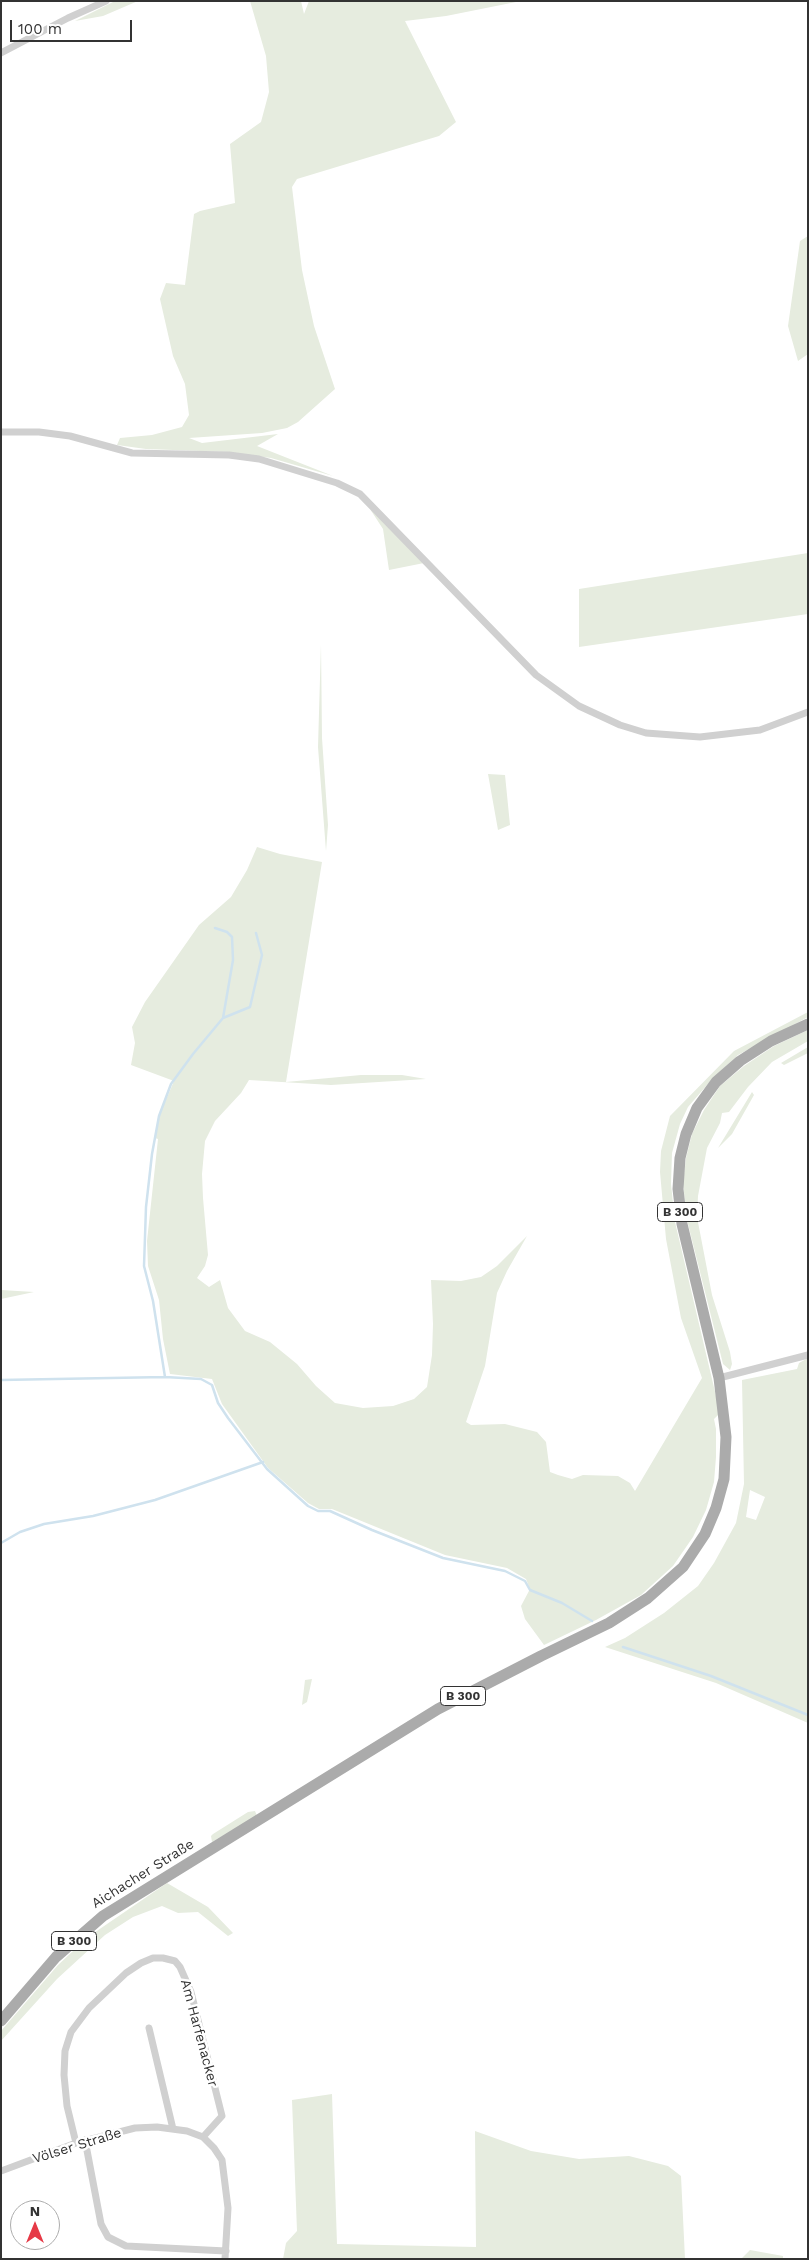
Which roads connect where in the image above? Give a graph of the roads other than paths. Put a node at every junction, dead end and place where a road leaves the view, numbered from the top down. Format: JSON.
{"nodes":[{"id":1,"x":106,"y":1,"type":"edge"},
{"id":2,"x":1,"y":52,"type":"edge"},
{"id":3,"x":1,"y":432,"type":"edge"},
{"id":4,"x":808,"y":712,"type":"edge"},
{"id":5,"x":808,"y":1024,"type":"edge"},
{"id":6,"x":808,"y":1355,"type":"edge"},
{"id":7,"x":719,"y":1378,"type":"junction"},
{"id":8,"x":1,"y":2021,"type":"edge"},
{"id":9,"x":149,"y":2028,"type":"dead end"},
{"id":10,"x":173,"y":2129,"type":"junction"},
{"id":11,"x":203,"y":2137,"type":"junction"},
{"id":12,"x":85,"y":2140,"type":"junction"},
{"id":13,"x":76,"y":2143,"type":"junction"},
{"id":14,"x":1,"y":2171,"type":"edge"},
{"id":15,"x":226,"y":2255,"type":"edge"}],
"edges":[{"from":1,"to":2,"type":"street"},
{"from":3,"to":4,"type":"street"},
{"from":5,"to":7,"type":"main road","number":"B 300"},
{"from":6,"to":7,"type":"street"},
{"from":7,"to":8,"type":"main road","name":"Aichacher Straße","number":"B 300"},
{"from":9,"to":10,"type":"street"},
{"from":10,"to":11,"type":"street","name":"Völser Straße"},
{"from":10,"to":12,"type":"street","name":"Völser Straße"},
{"from":11,"to":13,"type":"street","name":"Am Harfenacker"},
{"from":11,"to":15,"type":"street"},
{"from":12,"to":13,"type":"street","name":"Völser Straße"},
{"from":12,"to":15,"type":"street"},
{"from":13,"to":14,"type":"street","name":"Völser Straße"}]}
